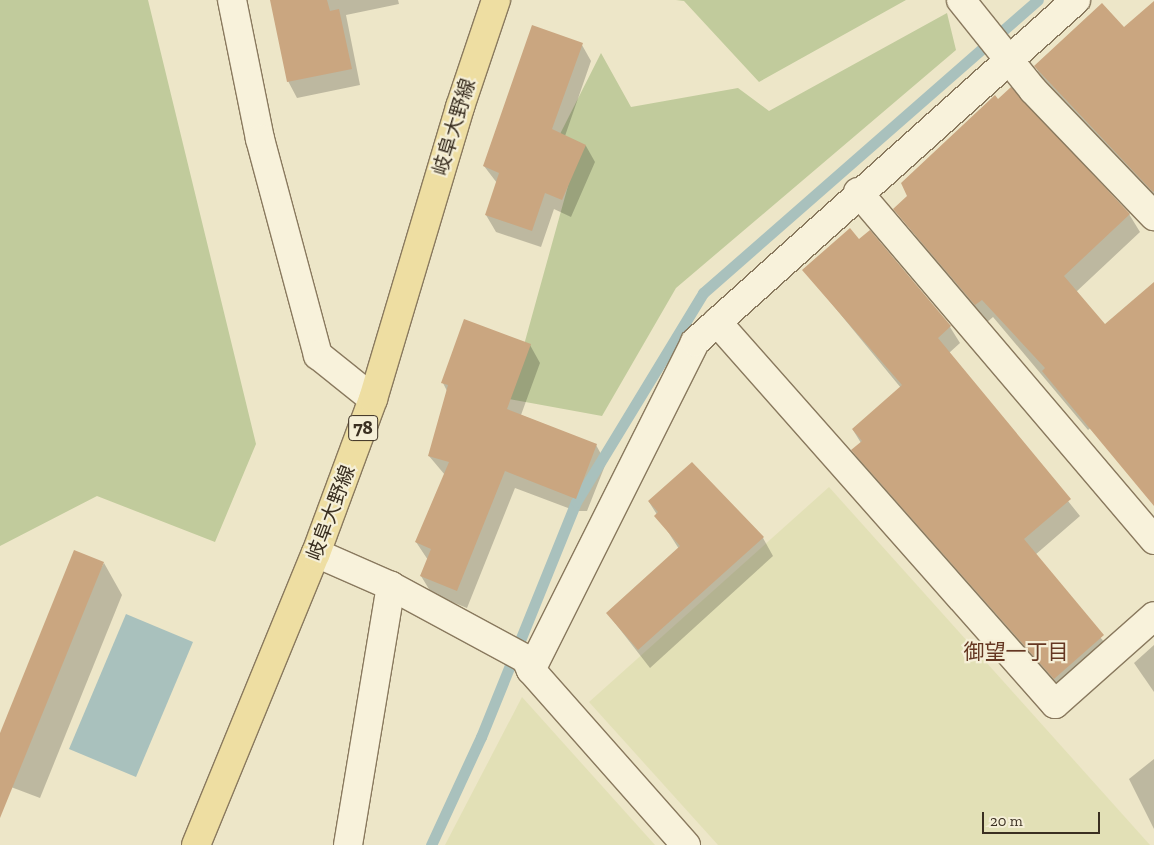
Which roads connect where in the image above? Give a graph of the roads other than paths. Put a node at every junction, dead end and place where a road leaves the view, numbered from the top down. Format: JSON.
{"nodes":[{"id":1,"x":232,"y":0,"type":"edge"},
{"id":2,"x":496,"y":0,"type":"edge"},
{"id":3,"x":962,"y":0,"type":"edge"},
{"id":4,"x":1076,"y":0,"type":"edge"},
{"id":5,"x":1012,"y":58,"type":"junction"},
{"id":6,"x":858,"y":192,"type":"junction"},
{"id":7,"x":1154,"y":216,"type":"edge"},
{"id":8,"x":717,"y":322,"type":"junction"},
{"id":9,"x":373,"y":399,"type":"junction"},
{"id":10,"x":1154,"y":540,"type":"edge"},
{"id":11,"x":316,"y":553,"type":"junction"},
{"id":12,"x":391,"y":586,"type":"junction"},
{"id":13,"x":1154,"y":616,"type":"edge"},
{"id":14,"x":531,"y":670,"type":"junction"},
{"id":15,"x":196,"y":845,"type":"edge"},
{"id":16,"x":348,"y":845,"type":"edge"},
{"id":17,"x":686,"y":845,"type":"edge"}],
"edges":[{"from":1,"to":9,"type":"street"},
{"from":2,"to":9,"type":"main road","name":"岐阜大野線","number":"78"},
{"from":3,"to":5,"type":"street"},
{"from":4,"to":5,"type":"street"},
{"from":5,"to":6,"type":"street"},
{"from":5,"to":7,"type":"street"},
{"from":6,"to":8,"type":"street"},
{"from":6,"to":10,"type":"street"},
{"from":8,"to":13,"type":"street"},
{"from":8,"to":14,"type":"street"},
{"from":9,"to":11,"type":"main road","name":"岐阜大野線","number":"78"},
{"from":11,"to":12,"type":"street"},
{"from":11,"to":15,"type":"main road","name":"岐阜大野線","number":"78"},
{"from":12,"to":14,"type":"street"},
{"from":12,"to":16,"type":"street"},
{"from":14,"to":17,"type":"street"}]}
